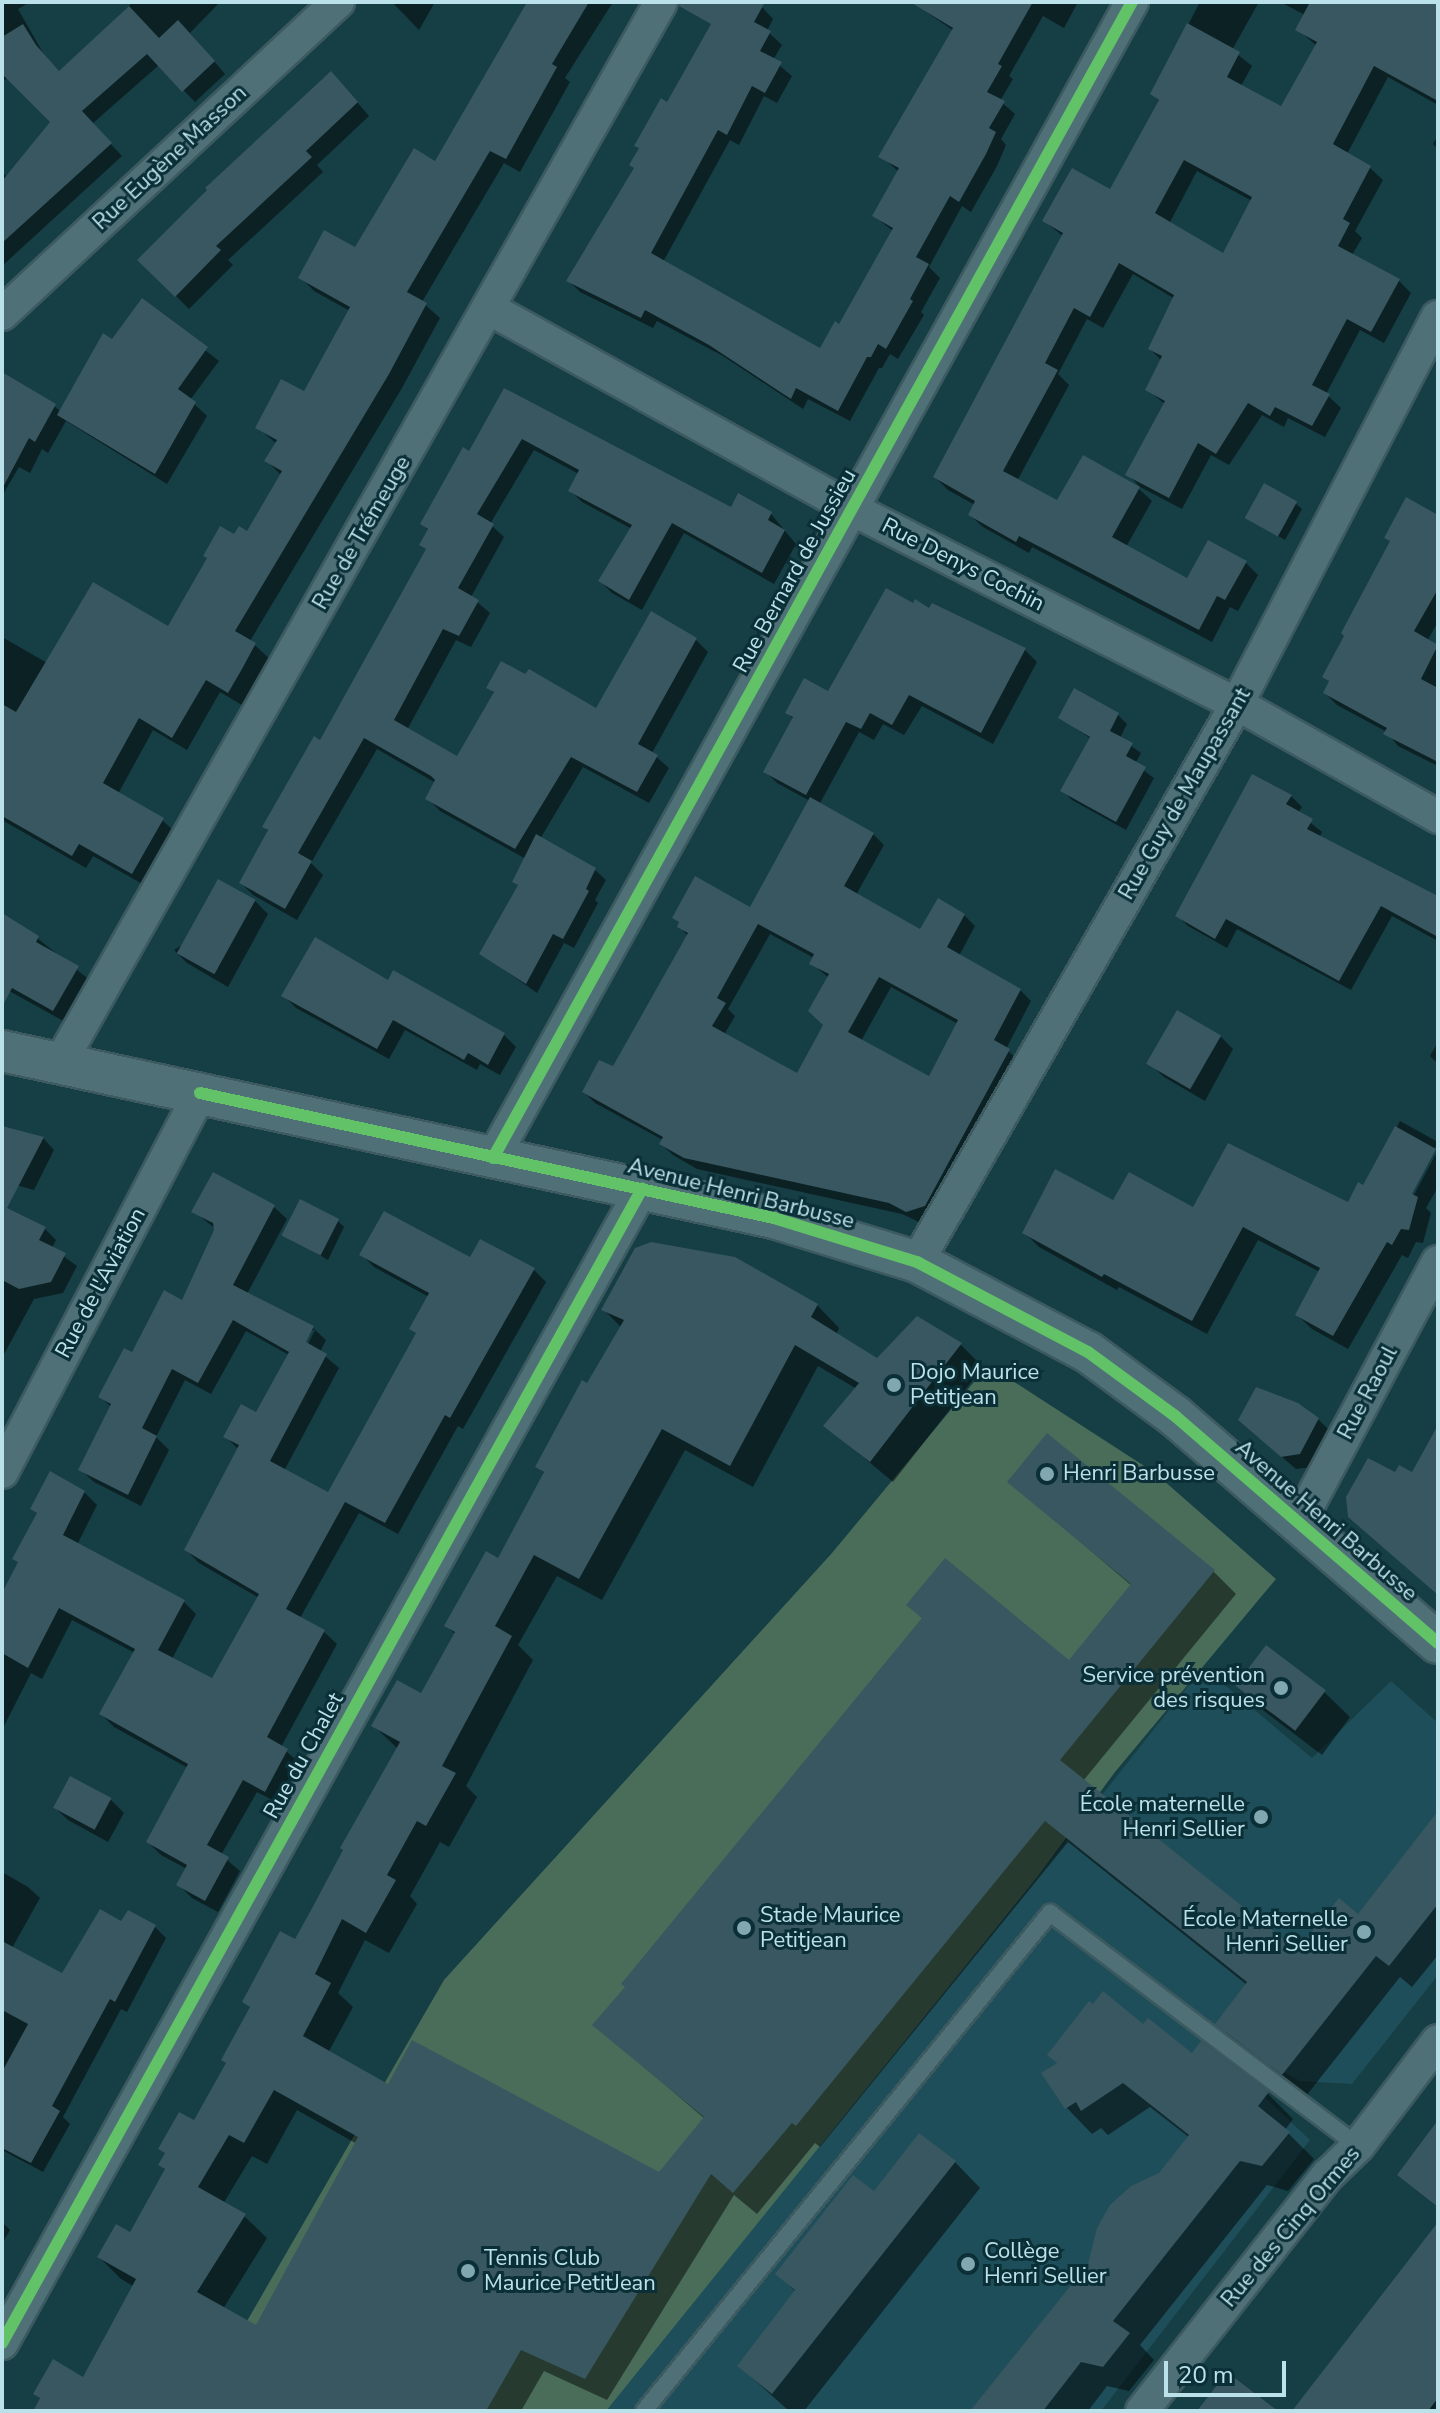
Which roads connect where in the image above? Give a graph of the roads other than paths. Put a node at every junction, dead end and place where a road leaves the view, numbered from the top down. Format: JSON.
{"nodes":[{"id":1,"x":338,"y":2,"type":"edge"},
{"id":2,"x":661,"y":2,"type":"edge"},
{"id":3,"x":1132,"y":2,"type":"edge"},
{"id":4,"x":490,"y":309,"type":"junction"},
{"id":5,"x":2,"y":314,"type":"edge"},
{"id":6,"x":1438,"y":317,"type":"edge"},
{"id":7,"x":852,"y":509,"type":"junction"},
{"id":8,"x":1237,"y":704,"type":"junction"},
{"id":9,"x":1438,"y":817,"type":"edge"},
{"id":10,"x":2,"y":1051,"type":"edge"},
{"id":11,"x":60,"y":1063,"type":"junction"},
{"id":12,"x":200,"y":1093,"type":"junction"},
{"id":13,"x":493,"y":1158,"type":"junction"},
{"id":14,"x":642,"y":1189,"type":"junction"},
{"id":15,"x":917,"y":1262,"type":"junction"},
{"id":16,"x":1438,"y":1262,"type":"edge"},
{"id":17,"x":2,"y":1472,"type":"edge"},
{"id":18,"x":1298,"y":1524,"type":"junction"},
{"id":19,"x":1438,"y":1643,"type":"edge"},
{"id":20,"x":1438,"y":2041,"type":"edge"},
{"id":21,"x":1358,"y":2146,"type":"junction"},
{"id":22,"x":2,"y":2343,"type":"edge"},
{"id":23,"x":644,"y":2411,"type":"edge"},
{"id":24,"x":1142,"y":2411,"type":"edge"}],
"edges":[{"from":1,"to":5,"type":"street","name":"Rue Eugène Masson"},
{"from":2,"to":4,"type":"street","name":"Rue de Trémeuge"},
{"from":3,"to":7,"type":"street","name":"Rue Bernard de Jussieu"},
{"from":4,"to":7,"type":"street","name":"Rue Denys Cochin"},
{"from":4,"to":11,"type":"street","name":"Rue de Trémeuge"},
{"from":6,"to":8,"type":"street","name":"Rue Guy de Maupassant"},
{"from":7,"to":8,"type":"street","name":"Rue Denys Cochin"},
{"from":7,"to":13,"type":"street","name":"Rue Bernard de Jussieu"},
{"from":8,"to":9,"type":"street","name":"Rue Denys Cochin"},
{"from":8,"to":15,"type":"street","name":"Rue Guy de Maupassant"},
{"from":10,"to":11,"type":"street","name":"Avenue Henri Barbusse"},
{"from":11,"to":12,"type":"street","name":"Avenue Henri Barbusse"},
{"from":12,"to":13,"type":"street","name":"Avenue Henri Barbusse"},
{"from":12,"to":17,"type":"street","name":"Rue de l'Aviation"},
{"from":13,"to":14,"type":"street","name":"Avenue Henri Barbusse"},
{"from":14,"to":15,"type":"street","name":"Avenue Henri Barbusse"},
{"from":14,"to":22,"type":"street","name":"Rue du Chalet"},
{"from":15,"to":18,"type":"street","name":"Avenue Henri Barbusse"},
{"from":16,"to":18,"type":"street","name":"Rue Raoul"},
{"from":18,"to":19,"type":"street","name":"Avenue Henri Barbusse"},
{"from":20,"to":21,"type":"street","name":"Rue des Cinq Ormes"},
{"from":21,"to":23,"type":"lane"},
{"from":21,"to":24,"type":"street","name":"Rue des Cinq Ormes"}]}
